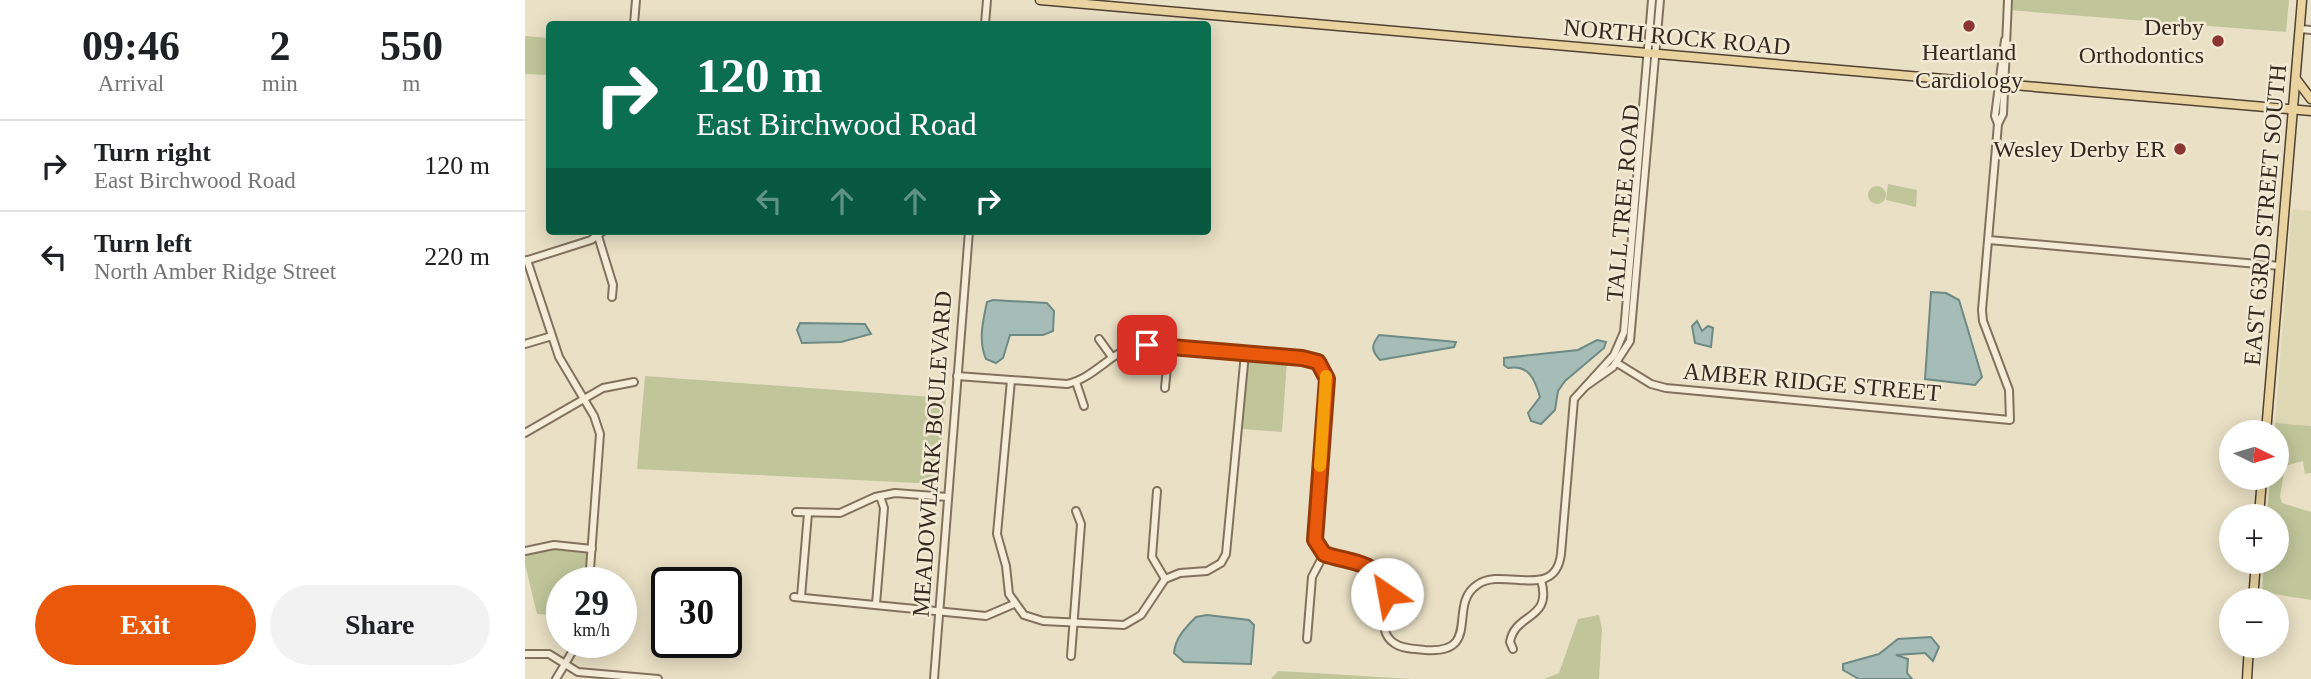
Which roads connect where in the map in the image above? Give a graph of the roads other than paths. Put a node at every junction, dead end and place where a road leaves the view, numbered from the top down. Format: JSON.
{"nodes":[{"id":1,"x":636,"y":0,"type":"edge"},
{"id":2,"x":987,"y":0,"type":"edge"},
{"id":3,"x":1040,"y":0,"type":"edge"},
{"id":4,"x":1652,"y":0,"type":"edge"},
{"id":5,"x":1660,"y":0,"type":"edge"},
{"id":6,"x":2008,"y":0,"type":"edge"},
{"id":7,"x":2302,"y":0,"type":"edge"},
{"id":8,"x":634,"y":21,"type":"edge"},
{"id":9,"x":985,"y":21,"type":"edge"},
{"id":10,"x":2300,"y":29,"type":"junction"},
{"id":11,"x":2311,"y":30,"type":"edge"},
{"id":12,"x":1651,"y":54,"type":"junction"},
{"id":13,"x":2296,"y":79,"type":"junction"},
{"id":14,"x":2001,"y":85,"type":"junction"},
{"id":15,"x":2311,"y":99,"type":"edge"},
{"id":16,"x":2294,"y":110,"type":"junction"},
{"id":17,"x":2311,"y":111,"type":"edge"},
{"id":18,"x":597,"y":235,"type":"edge"},
{"id":19,"x":600,"y":235,"type":"edge"},
{"id":20,"x":969,"y":235,"type":"edge"},
{"id":21,"x":1989,"y":240,"type":"junction"},
{"id":22,"x":526,"y":261,"type":"edge"},
{"id":23,"x":2280,"y":266,"type":"junction"},
{"id":24,"x":612,"y":297,"type":"dead end"},
{"id":25,"x":552,"y":335,"type":"junction"},
{"id":26,"x":1099,"y":339,"type":"dead end"},
{"id":27,"x":525,"y":344,"type":"edge"},
{"id":28,"x":1169,"y":346,"type":"junction"},
{"id":29,"x":1245,"y":353,"type":"junction"},
{"id":30,"x":1112,"y":357,"type":"junction"},
{"id":31,"x":1617,"y":363,"type":"junction"},
{"id":32,"x":957,"y":376,"type":"junction"},
{"id":33,"x":1011,"y":380,"type":"junction"},
{"id":34,"x":635,"y":382,"type":"dead end"},
{"id":35,"x":1076,"y":382,"type":"junction"},
{"id":36,"x":1165,"y":388,"type":"dead end"},
{"id":37,"x":1583,"y":388,"type":"junction"},
{"id":38,"x":583,"y":399,"type":"junction"},
{"id":39,"x":1084,"y":406,"type":"dead end"},
{"id":40,"x":2267,"y":420,"type":"edge"},
{"id":41,"x":525,"y":433,"type":"edge"},
{"id":42,"x":1157,"y":491,"type":"dead end"},
{"id":43,"x":880,"y":496,"type":"junction"},
{"id":44,"x":948,"y":497,"type":"junction"},
{"id":45,"x":1076,"y":511,"type":"dead end"},
{"id":46,"x":796,"y":512,"type":"dead end"},
{"id":47,"x":808,"y":513,"type":"junction"},
{"id":48,"x":592,"y":549,"type":"junction"},
{"id":49,"x":525,"y":551,"type":"edge"},
{"id":50,"x":1324,"y":554,"type":"junction"},
{"id":51,"x":1217,"y":566,"type":"junction"},
{"id":52,"x":590,"y":567,"type":"edge"},
{"id":53,"x":1221,"y":574,"type":"dead end"},
{"id":54,"x":1165,"y":579,"type":"junction"},
{"id":55,"x":1541,"y":580,"type":"junction"},
{"id":56,"x":876,"y":604,"type":"junction"},
{"id":57,"x":1014,"y":604,"type":"junction"},
{"id":58,"x":939,"y":612,"type":"junction"},
{"id":59,"x":1073,"y":623,"type":"junction"},
{"id":60,"x":1307,"y":639,"type":"dead end"},
{"id":61,"x":1513,"y":649,"type":"dead end"},
{"id":62,"x":525,"y":654,"type":"edge"},
{"id":63,"x":1071,"y":656,"type":"dead end"},
{"id":64,"x":569,"y":658,"type":"edge"},
{"id":65,"x":2248,"y":658,"type":"edge"},
{"id":66,"x":565,"y":664,"type":"junction"},
{"id":67,"x":601,"y":677,"type":"edge"},
{"id":68,"x":623,"y":678,"type":"edge"},
{"id":69,"x":556,"y":679,"type":"edge"},
{"id":70,"x":658,"y":679,"type":"edge"},
{"id":71,"x":934,"y":679,"type":"edge"},
{"id":72,"x":2246,"y":679,"type":"edge"}],
"edges":[{"from":1,"to":8,"type":"street"},
{"from":2,"to":9,"type":"street"},
{"from":3,"to":12,"type":"main road","name":"NORTH ROCK ROAD"},
{"from":4,"to":12,"type":"street","name":"TALL TREE ROAD"},
{"from":5,"to":12,"type":"street","name":"TALL TREE ROAD"},
{"from":6,"to":14,"type":"street"},
{"from":7,"to":10,"type":"main road","name":"EAST 63RD STREET SOUTH"},
{"from":10,"to":11,"type":"street"},
{"from":10,"to":13,"type":"main road","name":"EAST 63RD STREET SOUTH"},
{"from":12,"to":14,"type":"main road","name":"NORTH ROCK ROAD"},
{"from":12,"to":31,"type":"street","name":"TALL TREE ROAD"},
{"from":12,"to":37,"type":"street","name":"TALL TREE ROAD"},
{"from":13,"to":15,"type":"main road"},
{"from":13,"to":16,"type":"main road","name":"EAST 63RD STREET SOUTH"},
{"from":14,"to":16,"type":"main road","name":"NORTH ROCK ROAD"},
{"from":14,"to":21,"type":"street"},
{"from":16,"to":17,"type":"main road","name":"NORTH ROCK ROAD"},
{"from":16,"to":23,"type":"main road","name":"EAST 63RD STREET SOUTH"},
{"from":18,"to":22,"type":"street"},
{"from":19,"to":24,"type":"street"},
{"from":20,"to":32,"type":"street","name":"MEADOWLARK BOULEVARD"},
{"from":21,"to":23,"type":"street"},
{"from":21,"to":31,"type":"street","name":"AMBER RIDGE STREET"},
{"from":22,"to":25,"type":"street"},
{"from":23,"to":40,"type":"main road","name":"EAST 63RD STREET SOUTH"},
{"from":25,"to":27,"type":"street"},
{"from":25,"to":38,"type":"street"},
{"from":26,"to":30,"type":"street"},
{"from":28,"to":29,"type":"street"},
{"from":28,"to":30,"type":"street"},
{"from":28,"to":36,"type":"street"},
{"from":29,"to":50,"type":"street"},
{"from":29,"to":51,"type":"street"},
{"from":30,"to":35,"type":"street"},
{"from":31,"to":37,"type":"street","name":"TALL TREE ROAD"},
{"from":32,"to":33,"type":"street"},
{"from":32,"to":44,"type":"street","name":"MEADOWLARK BOULEVARD"},
{"from":33,"to":35,"type":"street"},
{"from":33,"to":57,"type":"street"},
{"from":34,"to":38,"type":"street"},
{"from":35,"to":39,"type":"street"},
{"from":37,"to":55,"type":"street","name":"TALL TREE ROAD"},
{"from":38,"to":41,"type":"street"},
{"from":38,"to":48,"type":"street"},
{"from":42,"to":54,"type":"street"},
{"from":43,"to":44,"type":"street"},
{"from":43,"to":47,"type":"street"},
{"from":43,"to":56,"type":"street"},
{"from":44,"to":58,"type":"street","name":"MEADOWLARK BOULEVARD"},
{"from":45,"to":59,"type":"street"},
{"from":46,"to":47,"type":"street"},
{"from":47,"to":56,"type":"street"},
{"from":48,"to":49,"type":"street"},
{"from":48,"to":52,"type":"street"},
{"from":50,"to":55,"type":"street"},
{"from":50,"to":60,"type":"street"},
{"from":51,"to":53,"type":"street"},
{"from":51,"to":54,"type":"street"},
{"from":54,"to":59,"type":"street"},
{"from":55,"to":61,"type":"street"},
{"from":56,"to":58,"type":"street"},
{"from":57,"to":58,"type":"street"},
{"from":57,"to":59,"type":"street"},
{"from":58,"to":71,"type":"street","name":"MEADOWLARK BOULEVARD"},
{"from":59,"to":63,"type":"street"},
{"from":62,"to":66,"type":"street"},
{"from":64,"to":66,"type":"street"},
{"from":65,"to":72,"type":"main road"},
{"from":66,"to":67,"type":"street"},
{"from":66,"to":69,"type":"street"},
{"from":67,"to":68,"type":"street"},
{"from":68,"to":70,"type":"street"}]}
